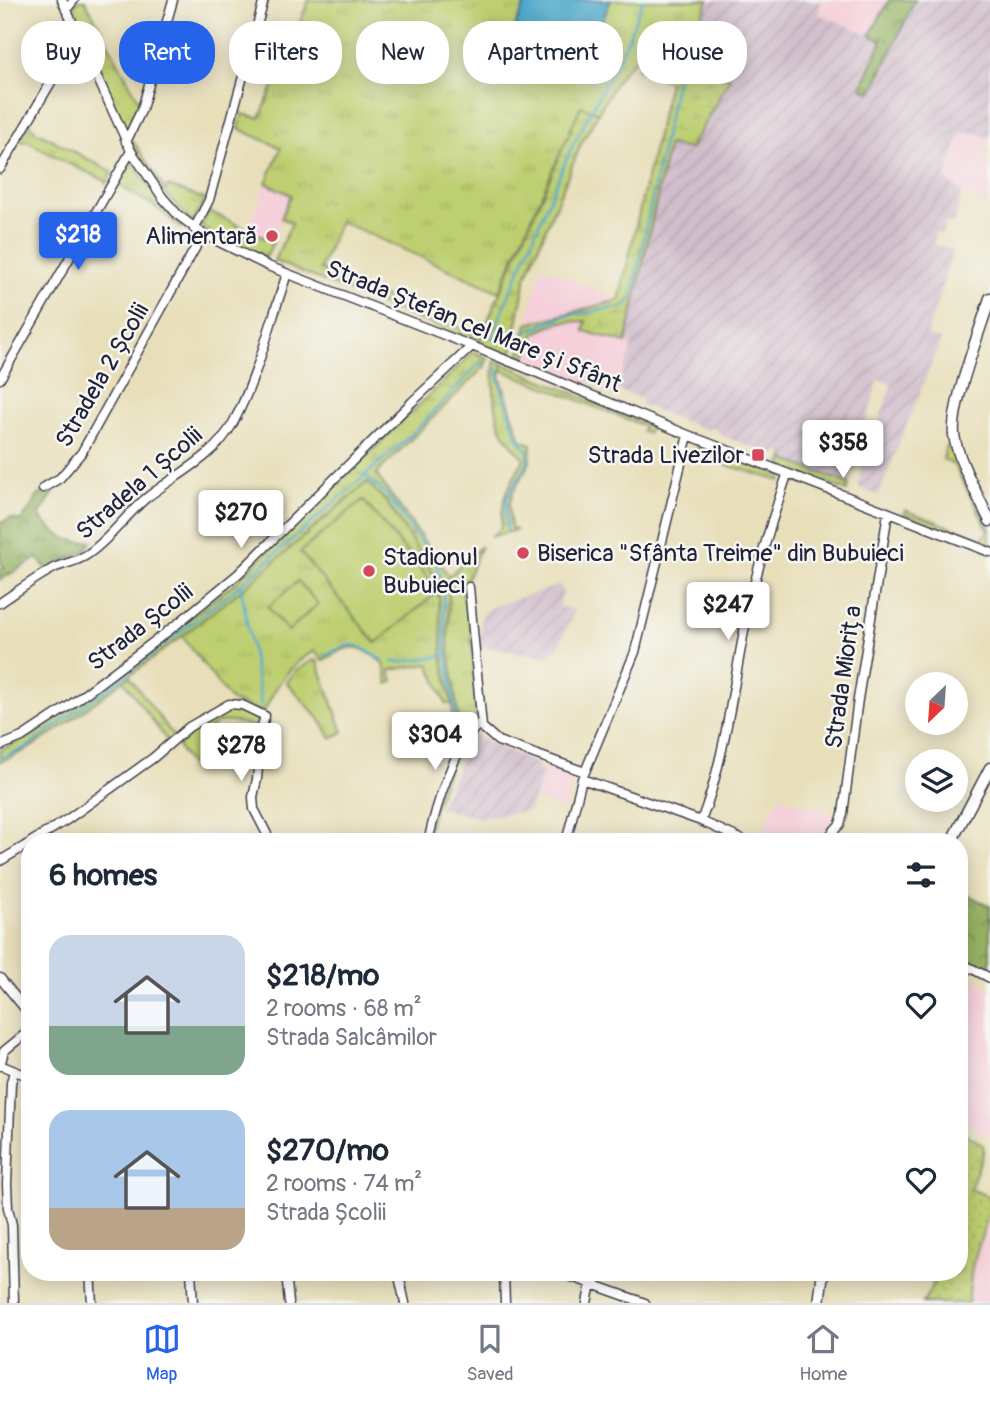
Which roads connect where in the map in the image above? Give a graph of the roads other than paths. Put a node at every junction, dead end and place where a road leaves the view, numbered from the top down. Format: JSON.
{"nodes":[{"id":1,"x":62,"y":0,"type":"edge"},
{"id":2,"x":74,"y":0,"type":"edge"},
{"id":3,"x":173,"y":0,"type":"edge"},
{"id":4,"x":264,"y":0,"type":"edge"},
{"id":5,"x":66,"y":10,"type":"junction"},
{"id":6,"x":71,"y":21,"type":"edge"},
{"id":7,"x":50,"y":84,"type":"edge"},
{"id":8,"x":99,"y":84,"type":"edge"},
{"id":9,"x":126,"y":142,"type":"junction"},
{"id":10,"x":131,"y":151,"type":"junction"},
{"id":11,"x":0,"y":169,"type":"edge"},
{"id":12,"x":194,"y":229,"type":"junction"},
{"id":13,"x":203,"y":234,"type":"junction"},
{"id":14,"x":287,"y":274,"type":"junction"},
{"id":15,"x":990,"y":298,"type":"edge"},
{"id":16,"x":472,"y":346,"type":"junction"},
{"id":17,"x":0,"y":379,"type":"edge"},
{"id":18,"x":688,"y":435,"type":"junction"},
{"id":19,"x":788,"y":475,"type":"junction"},
{"id":20,"x":43,"y":488,"type":"dead end"},
{"id":21,"x":888,"y":513,"type":"junction"},
{"id":22,"x":990,"y":521,"type":"edge"},
{"id":23,"x":990,"y":552,"type":"edge"},
{"id":24,"x":469,"y":587,"type":"dead end"},
{"id":25,"x":0,"y":603,"type":"edge"},
{"id":26,"x":480,"y":723,"type":"junction"},
{"id":27,"x":0,"y":746,"type":"edge"},
{"id":28,"x":990,"y":768,"type":"edge"},
{"id":29,"x":583,"y":776,"type":"junction"},
{"id":30,"x":704,"y":822,"type":"junction"},
{"id":31,"x":45,"y":833,"type":"edge"},
{"id":32,"x":266,"y":833,"type":"edge"},
{"id":33,"x":430,"y":833,"type":"edge"},
{"id":34,"x":568,"y":833,"type":"edge"},
{"id":35,"x":728,"y":833,"type":"edge"},
{"id":36,"x":834,"y":833,"type":"edge"},
{"id":37,"x":956,"y":833,"type":"edge"},
{"id":38,"x":21,"y":848,"type":"edge"},
{"id":39,"x":0,"y":861,"type":"edge"},
{"id":40,"x":968,"y":967,"type":"edge"},
{"id":41,"x":0,"y":978,"type":"edge"},
{"id":42,"x":990,"y":978,"type":"edge"},
{"id":43,"x":21,"y":1004,"type":"edge"},
{"id":44,"x":21,"y":1037,"type":"edge"},
{"id":45,"x":0,"y":1065,"type":"edge"},
{"id":46,"x":14,"y":1071,"type":"junction"},
{"id":47,"x":21,"y":1074,"type":"edge"},
{"id":48,"x":91,"y":1281,"type":"edge"},
{"id":49,"x":192,"y":1281,"type":"edge"},
{"id":50,"x":287,"y":1281,"type":"edge"},
{"id":51,"x":400,"y":1281,"type":"edge"},
{"id":52,"x":504,"y":1281,"type":"edge"},
{"id":53,"x":585,"y":1281,"type":"edge"},
{"id":54,"x":822,"y":1281,"type":"edge"},
{"id":55,"x":591,"y":1283,"type":"junction"},
{"id":56,"x":15,"y":1303,"type":"edge"},
{"id":57,"x":92,"y":1303,"type":"edge"},
{"id":58,"x":193,"y":1303,"type":"edge"},
{"id":59,"x":289,"y":1303,"type":"edge"},
{"id":60,"x":405,"y":1303,"type":"edge"},
{"id":61,"x":505,"y":1303,"type":"edge"},
{"id":62,"x":587,"y":1303,"type":"edge"},
{"id":63,"x":645,"y":1303,"type":"edge"},
{"id":64,"x":819,"y":1303,"type":"edge"}],
"edges":[{"from":1,"to":5,"type":"street","name":"Strada Ștefan cel Mare și Sfânt"},
{"from":2,"to":5,"type":"street"},
{"from":3,"to":9,"type":"street"},
{"from":4,"to":12,"type":"street"},
{"from":5,"to":6,"type":"street","name":"Strada Ștefan cel Mare și Sfânt"},
{"from":7,"to":11,"type":"street"},
{"from":8,"to":9,"type":"street","name":"Strada Ștefan cel Mare și Sfânt"},
{"from":9,"to":10,"type":"street","name":"Strada Ștefan cel Mare și Sfânt"},
{"from":10,"to":12,"type":"street","name":"Strada Ștefan cel Mare și Sfânt"},
{"from":10,"to":17,"type":"street"},
{"from":12,"to":13,"type":"street","name":"Strada Ștefan cel Mare și Sfânt"},
{"from":13,"to":14,"type":"street","name":"Strada Ștefan cel Mare și Sfânt"},
{"from":13,"to":20,"type":"street","name":"Stradela 2 Școlii"},
{"from":14,"to":16,"type":"street","name":"Strada Ștefan cel Mare și Sfânt"},
{"from":14,"to":25,"type":"street","name":"Stradela 1 Școlii"},
{"from":15,"to":22,"type":"street"},
{"from":16,"to":18,"type":"street","name":"Strada Ștefan cel Mare și Sfânt"},
{"from":16,"to":27,"type":"street","name":"Strada Școlii"},
{"from":18,"to":19,"type":"street","name":"Strada Ștefan cel Mare și Sfânt"},
{"from":18,"to":29,"type":"street"},
{"from":19,"to":21,"type":"street","name":"Strada Ștefan cel Mare și Sfânt"},
{"from":19,"to":30,"type":"street"},
{"from":21,"to":23,"type":"street","name":"Strada Ștefan cel Mare și Sfânt"},
{"from":21,"to":36,"type":"street","name":"Strada Miorița"},
{"from":24,"to":26,"type":"street"},
{"from":26,"to":29,"type":"street"},
{"from":26,"to":33,"type":"street"},
{"from":28,"to":37,"type":"street"},
{"from":29,"to":30,"type":"street"},
{"from":29,"to":34,"type":"street"},
{"from":30,"to":35,"type":"street"},
{"from":31,"to":32,"type":"street"},
{"from":38,"to":39,"type":"street"},
{"from":40,"to":42,"type":"street"},
{"from":41,"to":43,"type":"street"},
{"from":44,"to":45,"type":"street"},
{"from":45,"to":46,"type":"street"},
{"from":46,"to":47,"type":"street"},
{"from":46,"to":56,"type":"street"},
{"from":48,"to":57,"type":"street"},
{"from":49,"to":58,"type":"street"},
{"from":50,"to":59,"type":"street"},
{"from":51,"to":60,"type":"street"},
{"from":52,"to":61,"type":"street"},
{"from":53,"to":55,"type":"street"},
{"from":54,"to":64,"type":"street"},
{"from":55,"to":62,"type":"street"},
{"from":55,"to":63,"type":"street"}]}
